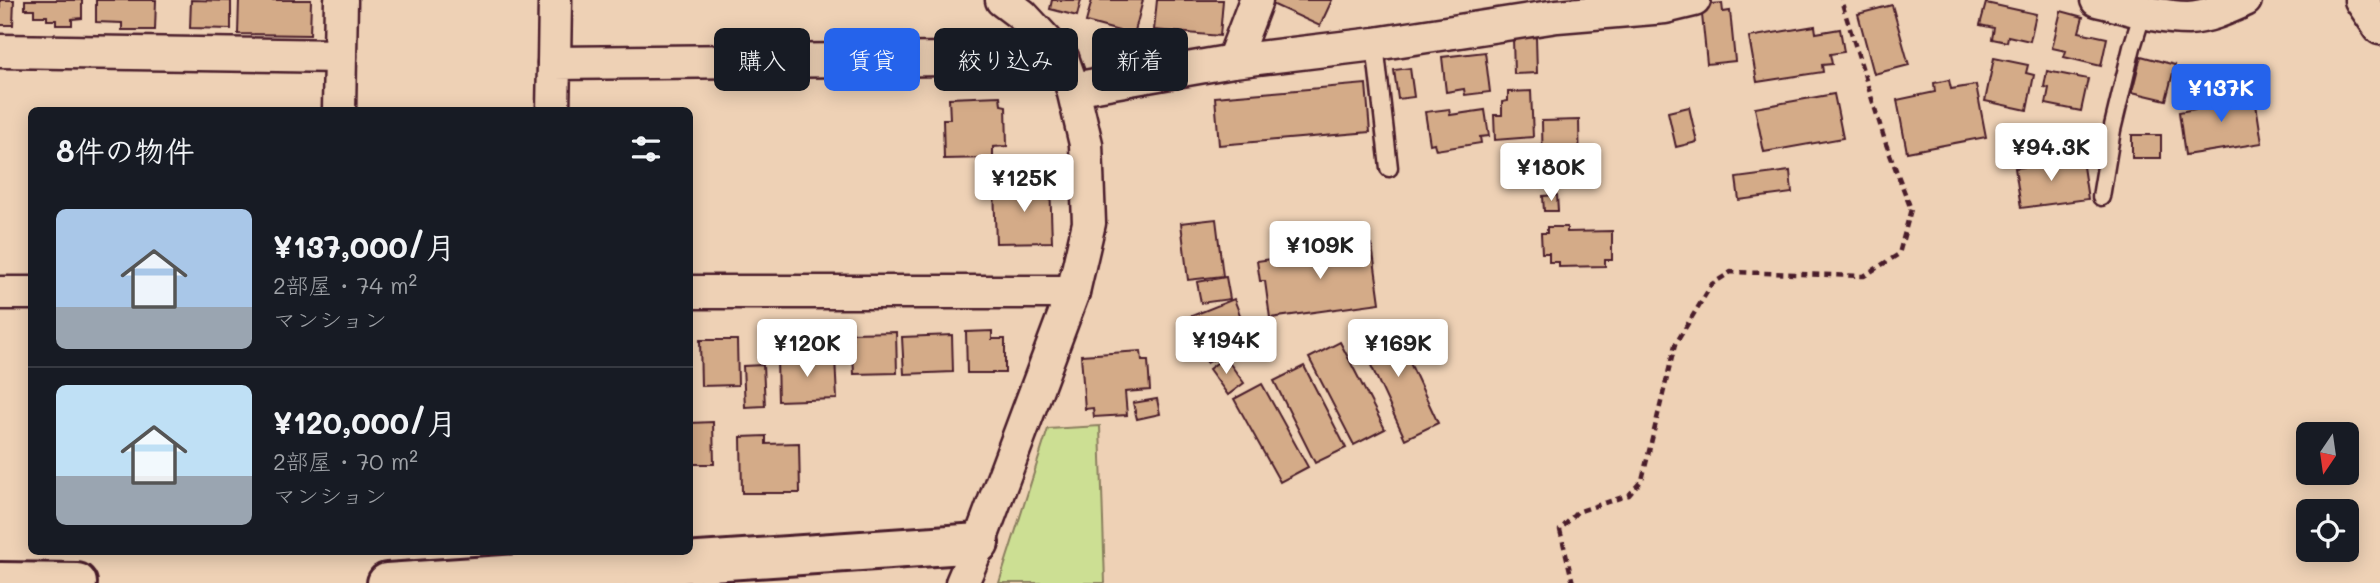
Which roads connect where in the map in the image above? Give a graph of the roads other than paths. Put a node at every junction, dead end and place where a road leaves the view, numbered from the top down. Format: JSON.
{"nodes":[{"id":1,"x":341,"y":0,"type":"edge"},
{"id":2,"x":555,"y":0,"type":"edge"},
{"id":3,"x":1003,"y":0,"type":"edge"},
{"id":4,"x":1256,"y":0,"type":"edge"},
{"id":5,"x":1694,"y":0,"type":"edge"},
{"id":6,"x":2097,"y":0,"type":"edge"},
{"id":7,"x":2245,"y":0,"type":"edge"},
{"id":8,"x":2361,"y":0,"type":"edge"},
{"id":9,"x":2147,"y":5,"type":"edge"},
{"id":10,"x":2380,"y":27,"type":"edge"},
{"id":11,"x":1034,"y":28,"type":"edge"},
{"id":12,"x":1375,"y":44,"type":"junction"},
{"id":13,"x":0,"y":51,"type":"edge"},
{"id":14,"x":340,"y":56,"type":"junction"},
{"id":15,"x":934,"y":59,"type":"edge"},
{"id":16,"x":1233,"y":61,"type":"junction"},
{"id":17,"x":554,"y":63,"type":"junction"},
{"id":18,"x":1078,"y":88,"type":"edge"},
{"id":19,"x":1073,"y":91,"type":"edge"},
{"id":20,"x":339,"y":107,"type":"edge"},
{"id":21,"x":553,"y":107,"type":"edge"},
{"id":22,"x":1389,"y":168,"type":"dead end"},
{"id":23,"x":2101,"y":197,"type":"dead end"},
{"id":24,"x":693,"y":292,"type":"edge"},
{"id":25,"x":1073,"y":292,"type":"junction"},
{"id":26,"x":0,"y":293,"type":"edge"},
{"id":27,"x":28,"y":293,"type":"edge"},
{"id":28,"x":979,"y":543,"type":"junction"},
{"id":29,"x":687,"y":555,"type":"edge"},
{"id":30,"x":693,"y":555,"type":"edge"},
{"id":31,"x":566,"y":560,"type":"edge"},
{"id":32,"x":0,"y":582,"type":"edge"},
{"id":33,"x":77,"y":583,"type":"edge"},
{"id":34,"x":387,"y":583,"type":"edge"},
{"id":35,"x":962,"y":583,"type":"edge"}],
"edges":[{"from":1,"to":14,"type":"street"},
{"from":2,"to":17,"type":"street"},
{"from":3,"to":11,"type":"street"},
{"from":4,"to":16,"type":"street"},
{"from":5,"to":12,"type":"street"},
{"from":6,"to":9,"type":"street"},
{"from":7,"to":9,"type":"street"},
{"from":8,"to":10,"type":"street"},
{"from":9,"to":23,"type":"lane"},
{"from":12,"to":16,"type":"street"},
{"from":12,"to":22,"type":"lane"},
{"from":13,"to":14,"type":"street"},
{"from":14,"to":20,"type":"street"},
{"from":15,"to":17,"type":"street"},
{"from":16,"to":18,"type":"street"},
{"from":17,"to":21,"type":"street"},
{"from":19,"to":25,"type":"street"},
{"from":24,"to":25,"type":"street"},
{"from":25,"to":28,"type":"street"},
{"from":26,"to":27,"type":"street"},
{"from":28,"to":30,"type":"street"},
{"from":28,"to":35,"type":"street"},
{"from":29,"to":31,"type":"street"},
{"from":31,"to":34,"type":"street"},
{"from":32,"to":33,"type":"street"}]}
